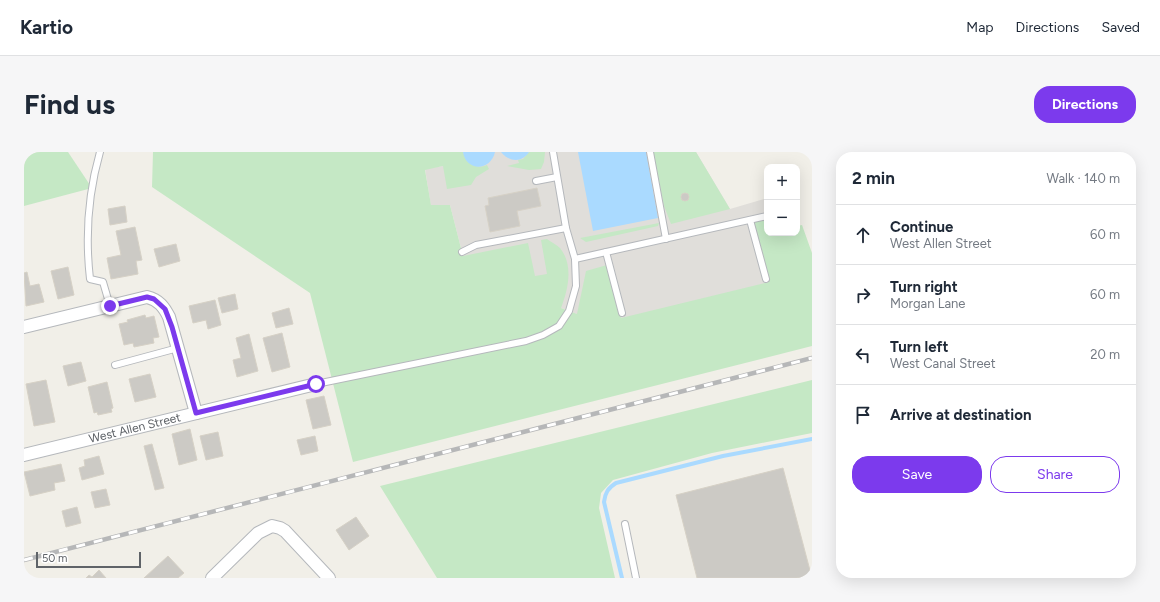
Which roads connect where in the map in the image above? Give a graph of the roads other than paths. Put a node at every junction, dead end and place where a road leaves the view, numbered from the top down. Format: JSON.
{"nodes":[{"id":1,"x":100,"y":152,"type":"edge"},
{"id":2,"x":553,"y":152,"type":"edge"},
{"id":3,"x":650,"y":152,"type":"edge"},
{"id":4,"x":557,"y":177,"type":"junction"},
{"id":5,"x":536,"y":181,"type":"dead end"},
{"id":6,"x":764,"y":217,"type":"edge"},
{"id":7,"x":750,"y":220,"type":"junction"},
{"id":8,"x":566,"y":228,"type":"junction"},
{"id":9,"x":666,"y":239,"type":"junction"},
{"id":10,"x":462,"y":252,"type":"dead end"},
{"id":11,"x":606,"y":252,"type":"junction"},
{"id":12,"x":575,"y":259,"type":"junction"},
{"id":13,"x":766,"y":279,"type":"dead end"},
{"id":14,"x":110,"y":306,"type":"junction"},
{"id":15,"x":622,"y":313,"type":"dead end"},
{"id":16,"x":24,"y":328,"type":"edge"},
{"id":17,"x":178,"y":348,"type":"junction"},
{"id":18,"x":115,"y":365,"type":"dead end"},
{"id":19,"x":316,"y":384,"type":"joint"},
{"id":20,"x":196,"y":413,"type":"junction"},
{"id":21,"x":24,"y":455,"type":"edge"},
{"id":22,"x":625,"y":524,"type":"dead end"},
{"id":23,"x":212,"y":578,"type":"edge"},
{"id":24,"x":329,"y":578,"type":"edge"},
{"id":25,"x":636,"y":578,"type":"edge"}],
"edges":[{"from":1,"to":14,"type":"lane"},
{"from":2,"to":4,"type":"lane"},
{"from":3,"to":9,"type":"lane"},
{"from":4,"to":5,"type":"lane"},
{"from":4,"to":8,"type":"lane"},
{"from":6,"to":7,"type":"lane"},
{"from":7,"to":9,"type":"lane"},
{"from":7,"to":13,"type":"lane"},
{"from":8,"to":10,"type":"lane"},
{"from":8,"to":12,"type":"lane"},
{"from":9,"to":11,"type":"lane"},
{"from":11,"to":12,"type":"lane"},
{"from":11,"to":15,"type":"lane"},
{"from":12,"to":19,"type":"lane"},
{"from":14,"to":16,"type":"street"},
{"from":14,"to":17,"type":"street"},
{"from":17,"to":18,"type":"lane"},
{"from":17,"to":20,"type":"street"},
{"from":19,"to":20,"type":"street","name":"West Allen Street"},
{"from":20,"to":21,"type":"street","name":"West Allen Street"},
{"from":22,"to":25,"type":"lane"},
{"from":23,"to":24,"type":"street"}]}
